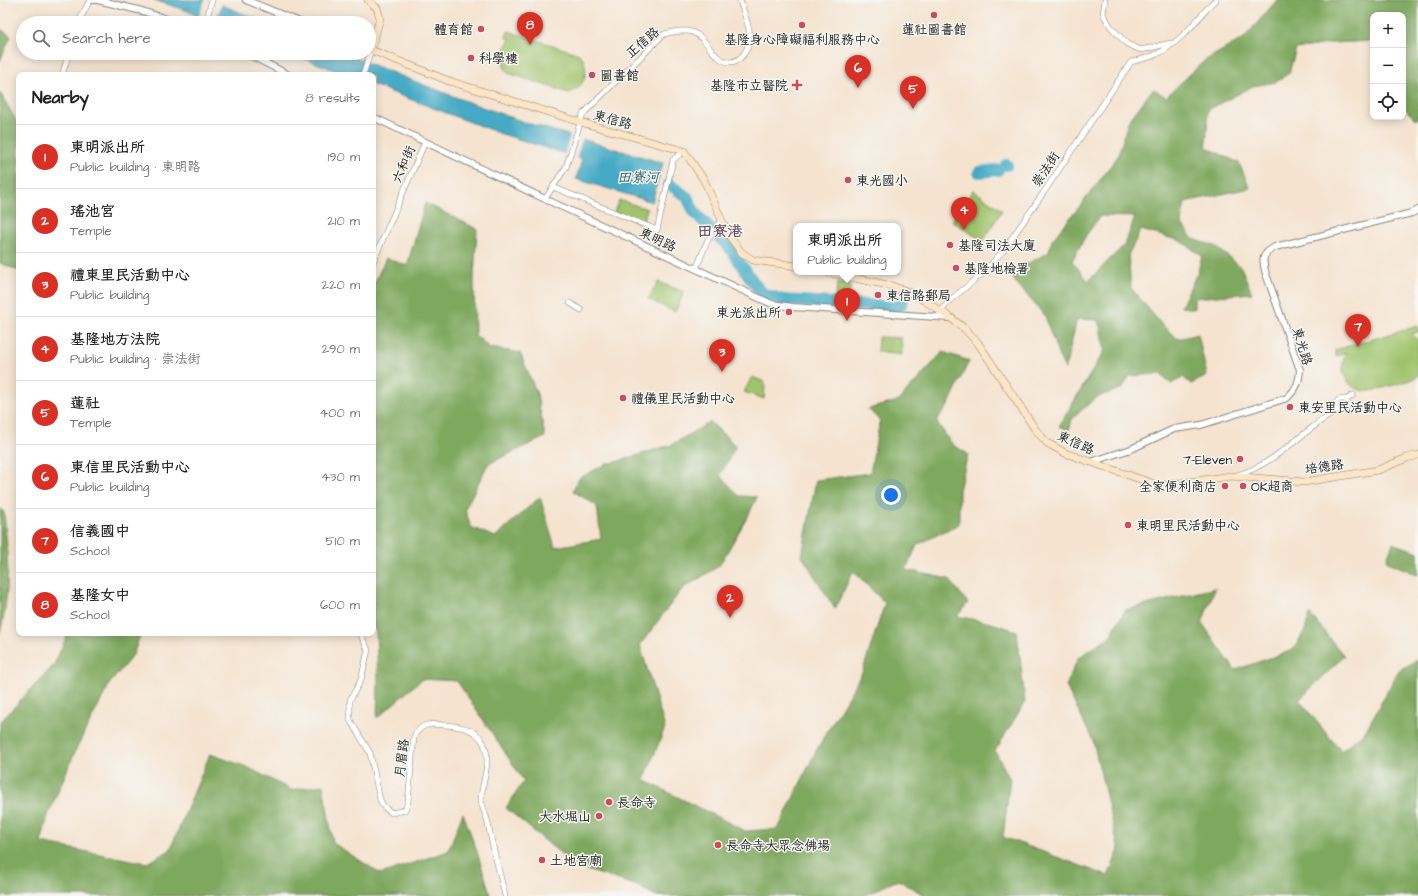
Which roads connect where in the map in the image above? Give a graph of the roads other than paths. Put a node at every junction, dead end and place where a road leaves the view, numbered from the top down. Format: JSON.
{"nodes":[{"id":1,"x":90,"y":0,"type":"edge"},
{"id":2,"x":98,"y":0,"type":"edge"},
{"id":3,"x":212,"y":0,"type":"edge"},
{"id":4,"x":246,"y":0,"type":"edge"},
{"id":5,"x":368,"y":0,"type":"edge"},
{"id":6,"x":740,"y":0,"type":"edge"},
{"id":7,"x":1105,"y":0,"type":"edge"},
{"id":8,"x":1216,"y":0,"type":"edge"},
{"id":9,"x":82,"y":16,"type":"edge"},
{"id":10,"x":157,"y":16,"type":"edge"},
{"id":11,"x":207,"y":16,"type":"edge"},
{"id":12,"x":285,"y":16,"type":"edge"},
{"id":13,"x":376,"y":31,"type":"edge"},
{"id":14,"x":1174,"y":43,"type":"junction"},
{"id":15,"x":376,"y":52,"type":"edge"},
{"id":16,"x":67,"y":60,"type":"edge"},
{"id":17,"x":260,"y":60,"type":"edge"},
{"id":18,"x":367,"y":60,"type":"edge"},
{"id":19,"x":63,"y":72,"type":"edge"},
{"id":20,"x":283,"y":72,"type":"edge"},
{"id":21,"x":364,"y":72,"type":"edge"},
{"id":22,"x":376,"y":118,"type":"edge"},
{"id":23,"x":580,"y":122,"type":"junction"},
{"id":24,"x":425,"y":142,"type":"junction"},
{"id":25,"x":684,"y":150,"type":"junction"},
{"id":26,"x":553,"y":187,"type":"junction"},
{"id":27,"x":545,"y":200,"type":"junction"},
{"id":28,"x":1418,"y":210,"type":"edge"},
{"id":29,"x":719,"y":223,"type":"junction"},
{"id":30,"x":376,"y":255,"type":"edge"},
{"id":31,"x":793,"y":266,"type":"edge"},
{"id":32,"x":696,"y":269,"type":"junction"},
{"id":33,"x":842,"y":275,"type":"edge"},
{"id":34,"x":570,"y":303,"type":"dead end"},
{"id":35,"x":581,"y":310,"type":"dead end"},
{"id":36,"x":940,"y":314,"type":"junction"},
{"id":37,"x":1353,"y":395,"type":"dead end"},
{"id":38,"x":1346,"y":400,"type":"junction"},
{"id":39,"x":1337,"y":410,"type":"junction"},
{"id":40,"x":1418,"y":455,"type":"edge"},
{"id":41,"x":1091,"y":462,"type":"junction"},
{"id":42,"x":1230,"y":476,"type":"junction"},
{"id":43,"x":361,"y":636,"type":"edge"},
{"id":44,"x":506,"y":896,"type":"edge"}],
"edges":[{"from":1,"to":2,"type":"street"},
{"from":1,"to":9,"type":"street"},
{"from":2,"to":10,"type":"street"},
{"from":3,"to":11,"type":"street"},
{"from":4,"to":12,"type":"street"},
{"from":5,"to":13,"type":"main road"},
{"from":6,"to":23,"type":"street","name":"正信路"},
{"from":7,"to":14,"type":"street"},
{"from":8,"to":14,"type":"street","name":"崇法街"},
{"from":14,"to":36,"type":"street","name":"崇法街"},
{"from":15,"to":23,"type":"main road","name":"東信路"},
{"from":16,"to":19,"type":"street"},
{"from":17,"to":20,"type":"street"},
{"from":18,"to":21,"type":"street"},
{"from":22,"to":24,"type":"street","name":"東明路"},
{"from":23,"to":25,"type":"main road","name":"東信路"},
{"from":23,"to":26,"type":"street"},
{"from":24,"to":27,"type":"street","name":"東明路"},
{"from":24,"to":30,"type":"street","name":"六和街"},
{"from":25,"to":26,"type":"street"},
{"from":25,"to":29,"type":"main road"},
{"from":26,"to":27,"type":"street"},
{"from":27,"to":32,"type":"street","name":"東明路"},
{"from":28,"to":41,"type":"street","name":"東光路"},
{"from":29,"to":31,"type":"main road"},
{"from":29,"to":32,"type":"street"},
{"from":32,"to":36,"type":"street","name":"東明路"},
{"from":33,"to":36,"type":"main road","name":"東信路"},
{"from":34,"to":35,"type":"street"},
{"from":36,"to":41,"type":"main road","name":"東信路"},
{"from":37,"to":38,"type":"street"},
{"from":38,"to":39,"type":"street"},
{"from":38,"to":39,"type":"street"},
{"from":39,"to":42,"type":"street","name":"東信路"},
{"from":40,"to":42,"type":"main road","name":"培德路"},
{"from":41,"to":42,"type":"main road","name":"東信路"},
{"from":43,"to":44,"type":"street","name":"月眉路"}]}
